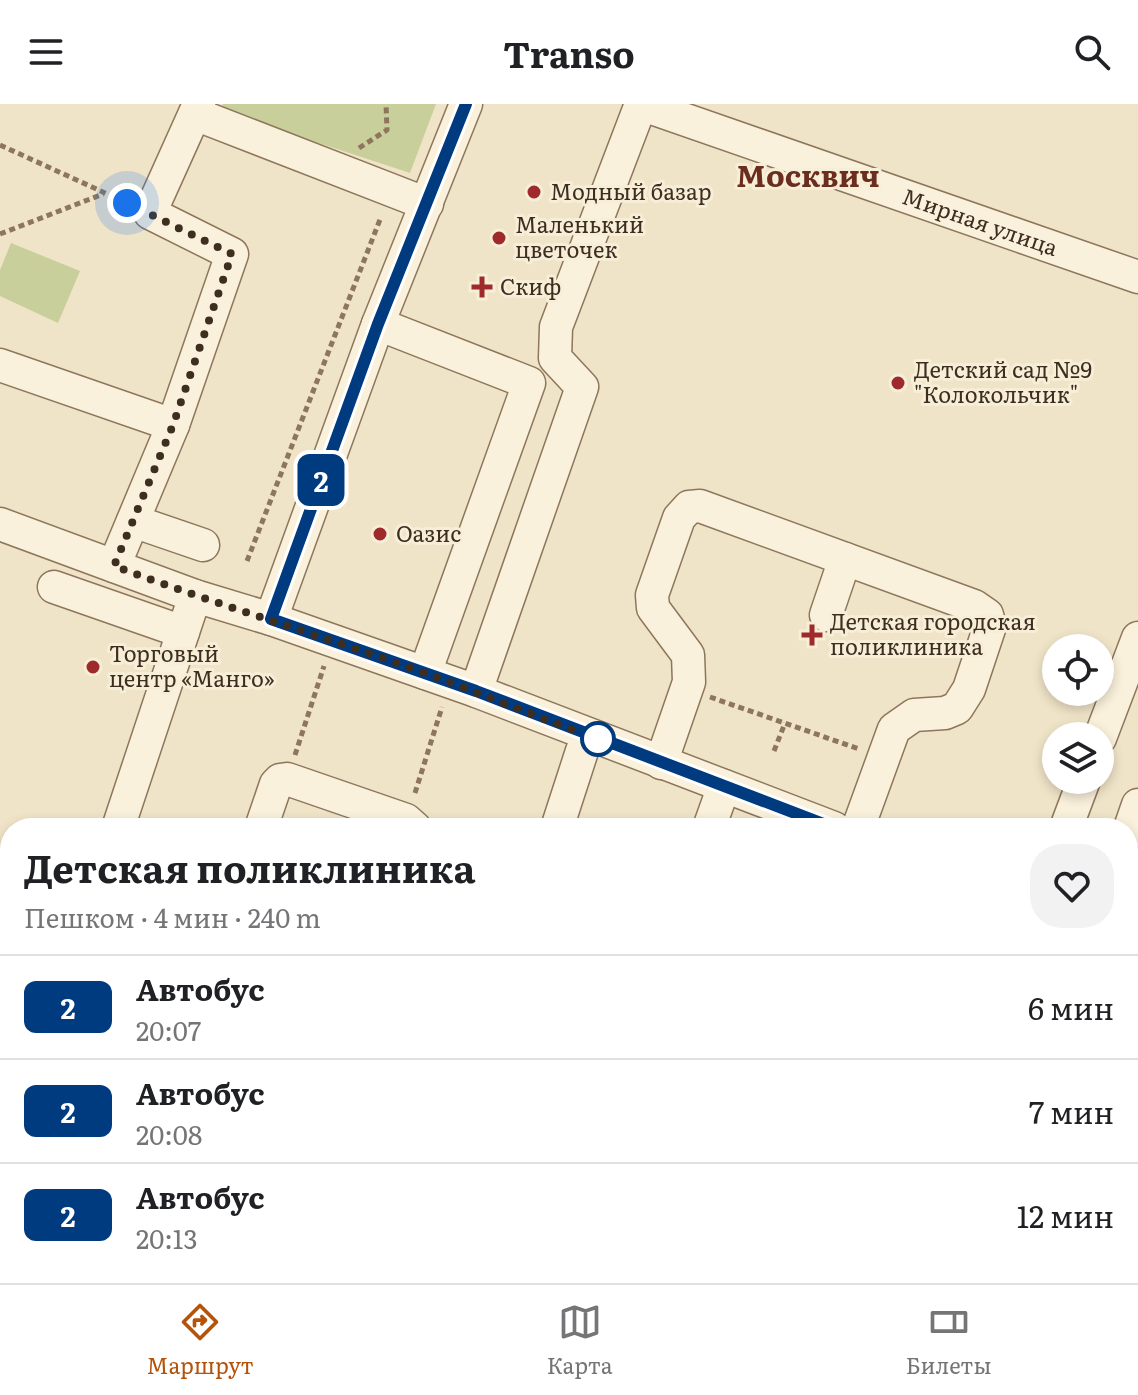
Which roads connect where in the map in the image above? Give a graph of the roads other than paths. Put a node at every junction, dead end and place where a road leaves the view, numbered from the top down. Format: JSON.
{"nodes":[{"id":1,"x":466,"y":104,"type":"edge"},
{"id":2,"x":641,"y":104,"type":"edge"},
{"id":3,"x":197,"y":109,"type":"edge"},
{"id":4,"x":427,"y":204,"type":"junction"},
{"id":5,"x":1138,"y":277,"type":"edge"},
{"id":6,"x":378,"y":324,"type":"junction"},
{"id":7,"x":0,"y":365,"type":"edge"},
{"id":8,"x":173,"y":425,"type":"junction"},
{"id":9,"x":133,"y":521,"type":"junction"},
{"id":10,"x":0,"y":524,"type":"edge"},
{"id":11,"x":203,"y":545,"type":"dead end"},
{"id":12,"x":845,"y":559,"type":"junction"},
{"id":13,"x":114,"y":566,"type":"junction"},
{"id":14,"x":54,"y":587,"type":"dead end"},
{"id":15,"x":195,"y":596,"type":"junction"},
{"id":16,"x":826,"y":615,"type":"dead end"},
{"id":17,"x":271,"y":619,"type":"junction"},
{"id":18,"x":183,"y":632,"type":"junction"},
{"id":19,"x":1138,"y":638,"type":"edge"},
{"id":20,"x":425,"y":673,"type":"junction"},
{"id":21,"x":476,"y":691,"type":"junction"},
{"id":22,"x":1106,"y":722,"type":"edge"},
{"id":23,"x":590,"y":736,"type":"junction"},
{"id":24,"x":661,"y":763,"type":"junction"},
{"id":25,"x":724,"y":786,"type":"junction"},
{"id":26,"x":1079,"y":794,"type":"edge"},
{"id":27,"x":121,"y":818,"type":"edge"},
{"id":28,"x":264,"y":818,"type":"edge"},
{"id":29,"x":394,"y":818,"type":"edge"},
{"id":30,"x":560,"y":818,"type":"edge"},
{"id":31,"x":713,"y":818,"type":"edge"},
{"id":32,"x":808,"y":818,"type":"edge"},
{"id":33,"x":862,"y":818,"type":"edge"},
{"id":34,"x":1070,"y":818,"type":"edge"}],
"edges":[{"from":1,"to":4,"type":"street"},
{"from":2,"to":5,"type":"street","name":"Мирная улица"},
{"from":2,"to":21,"type":"street"},
{"from":3,"to":4,"type":"street"},
{"from":3,"to":8,"type":"street"},
{"from":4,"to":6,"type":"street"},
{"from":6,"to":17,"type":"street"},
{"from":6,"to":20,"type":"street"},
{"from":7,"to":8,"type":"street"},
{"from":8,"to":9,"type":"street"},
{"from":9,"to":11,"type":"street"},
{"from":9,"to":13,"type":"street"},
{"from":10,"to":13,"type":"street"},
{"from":12,"to":16,"type":"street"},
{"from":12,"to":24,"type":"street"},
{"from":12,"to":33,"type":"street"},
{"from":13,"to":15,"type":"street"},
{"from":14,"to":18,"type":"street"},
{"from":15,"to":17,"type":"street"},
{"from":15,"to":18,"type":"street"},
{"from":17,"to":20,"type":"street"},
{"from":18,"to":27,"type":"street"},
{"from":19,"to":22,"type":"street"},
{"from":20,"to":21,"type":"street"},
{"from":21,"to":23,"type":"street"},
{"from":23,"to":24,"type":"street"},
{"from":23,"to":30,"type":"street"},
{"from":24,"to":25,"type":"street"},
{"from":25,"to":31,"type":"street"},
{"from":25,"to":32,"type":"street"},
{"from":26,"to":34,"type":"street"},
{"from":28,"to":29,"type":"street"}]}
